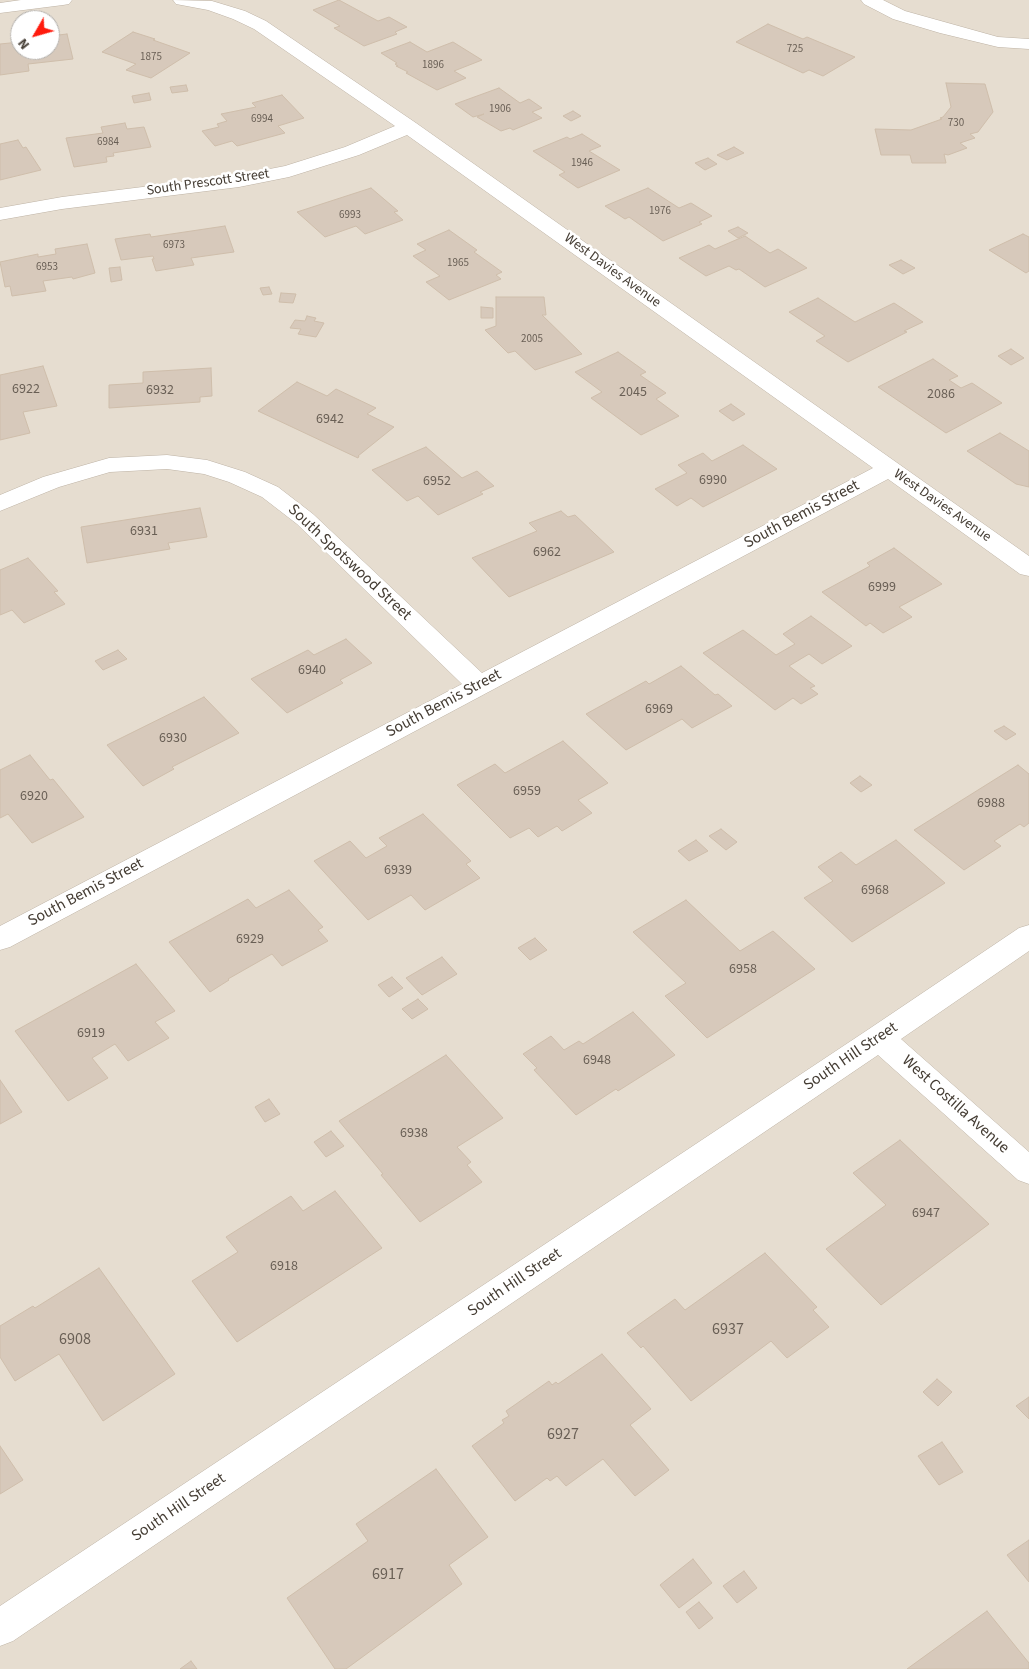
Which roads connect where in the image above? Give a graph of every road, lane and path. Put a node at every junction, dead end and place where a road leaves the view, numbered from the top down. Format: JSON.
{"nodes":[{"id":1,"x":63,"y":0,"type":"edge"},
{"id":2,"x":182,"y":0,"type":"edge"},
{"id":3,"x":870,"y":0,"type":"edge"},
{"id":4,"x":0,"y":8,"type":"edge"},
{"id":5,"x":1029,"y":44,"type":"edge"},
{"id":6,"x":409,"y":127,"type":"junction"},
{"id":7,"x":0,"y":214,"type":"edge"},
{"id":8,"x":889,"y":469,"type":"junction"},
{"id":9,"x":0,"y":504,"type":"edge"},
{"id":10,"x":1029,"y":568,"type":"edge"},
{"id":11,"x":479,"y":686,"type":"junction"},
{"id":12,"x":1029,"y":936,"type":"edge"},
{"id":13,"x":0,"y":939,"type":"edge"},
{"id":14,"x":880,"y":1038,"type":"junction"},
{"id":15,"x":1029,"y":1171,"type":"edge"},
{"id":16,"x":0,"y":1628,"type":"edge"}],
"edges":[{"from":1,"to":4,"type":"street"},
{"from":2,"to":6,"type":"street","name":"West Davies Avenue"},
{"from":3,"to":5,"type":"street"},
{"from":6,"to":7,"type":"street","name":"South Prescott Street"},
{"from":6,"to":8,"type":"street","name":"West Davies Avenue"},
{"from":8,"to":10,"type":"street","name":"West Davies Avenue"},
{"from":8,"to":11,"type":"street","name":"South Bemis Street"},
{"from":9,"to":11,"type":"street","name":"South Spotswood Street"},
{"from":11,"to":13,"type":"street","name":"South Bemis Street"},
{"from":12,"to":14,"type":"street","name":"South Hill Street"},
{"from":14,"to":15,"type":"street","name":"West Costilla Avenue"},
{"from":14,"to":16,"type":"street","name":"South Hill Street"}]}
